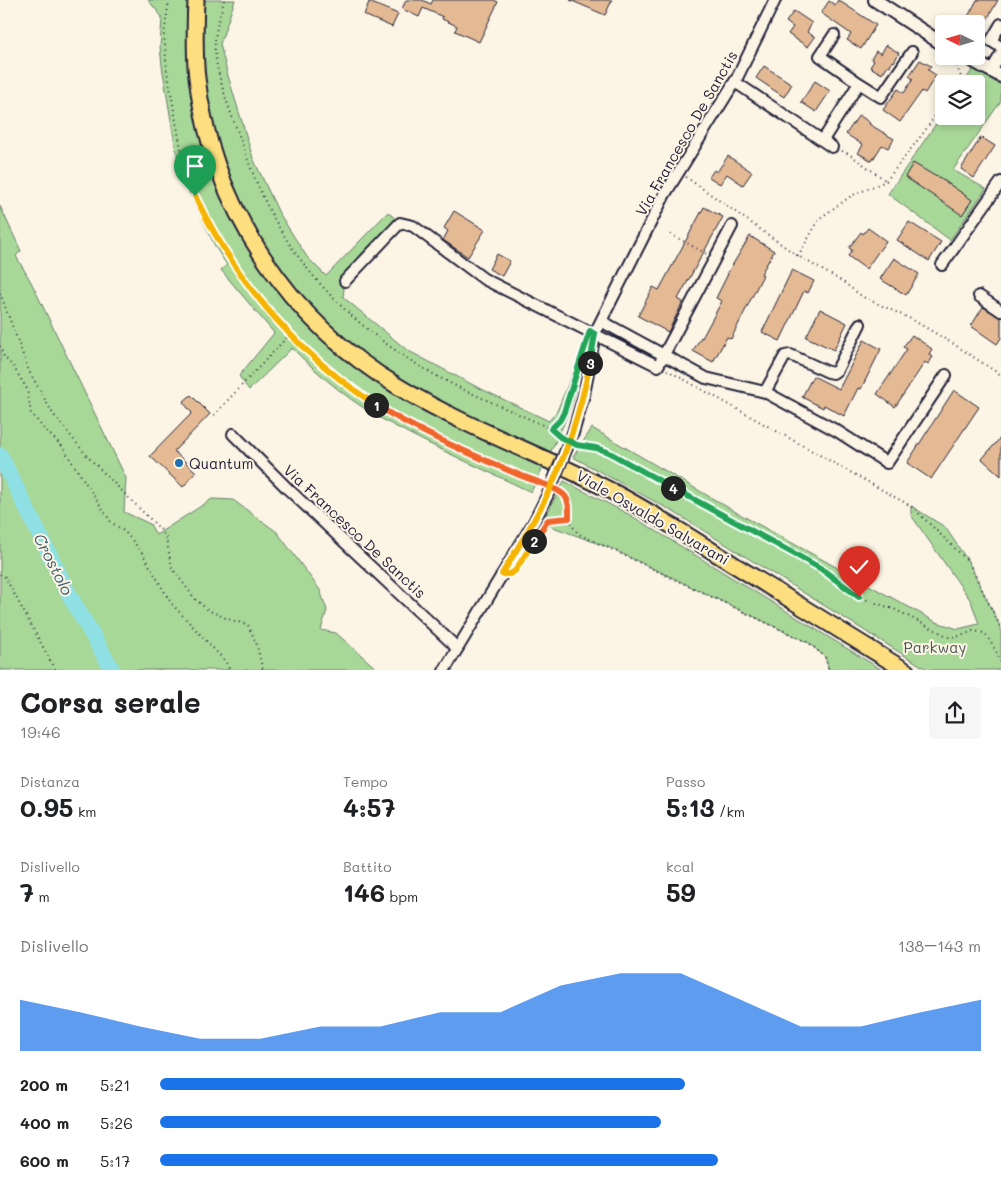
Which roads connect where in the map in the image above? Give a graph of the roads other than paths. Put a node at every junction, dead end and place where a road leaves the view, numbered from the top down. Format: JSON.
{"nodes":[{"id":1,"x":196,"y":0,"type":"edge"},
{"id":2,"x":775,"y":0,"type":"edge"},
{"id":3,"x":875,"y":0,"type":"edge"},
{"id":4,"x":1001,"y":24,"type":"edge"},
{"id":5,"x":834,"y":35,"type":"dead end"},
{"id":6,"x":935,"y":39,"type":"edge"},
{"id":7,"x":1001,"y":47,"type":"edge"},
{"id":8,"x":912,"y":52,"type":"dead end"},
{"id":9,"x":1001,"y":54,"type":"edge"},
{"id":10,"x":980,"y":65,"type":"edge"},
{"id":11,"x":996,"y":74,"type":"edge"},
{"id":12,"x":735,"y":82,"type":"junction"},
{"id":13,"x":859,"y":83,"type":"junction"},
{"id":14,"x":822,"y":140,"type":"junction"},
{"id":15,"x":832,"y":147,"type":"road end"},
{"id":16,"x":1001,"y":182,"type":"edge"},
{"id":17,"x":732,"y":226,"type":"dead end"},
{"id":18,"x":942,"y":266,"type":"dead end"},
{"id":19,"x":345,"y":281,"type":"dead end"},
{"id":20,"x":978,"y":296,"type":"dead end"},
{"id":21,"x":1001,"y":311,"type":"edge"},
{"id":22,"x":601,"y":321,"type":"junction"},
{"id":23,"x":860,"y":324,"type":"dead end"},
{"id":24,"x":595,"y":334,"type":"junction"},
{"id":25,"x":664,"y":354,"type":"junction"},
{"id":26,"x":946,"y":375,"type":"dead end"},
{"id":27,"x":764,"y":392,"type":"junction"},
{"id":28,"x":233,"y":434,"type":"dead end"},
{"id":29,"x":457,"y":649,"type":"junction"},
{"id":30,"x":444,"y":670,"type":"edge"},
{"id":31,"x":906,"y":670,"type":"edge"}],
"edges":[{"from":1,"to":31,"type":"main road","name":"Viale Osvaldo Salvarani"},
{"from":2,"to":12,"type":"street","name":"Via Francesco De Sanctis"},
{"from":3,"to":6,"type":"street"},
{"from":4,"to":7,"type":"street"},
{"from":5,"to":13,"type":"street"},
{"from":8,"to":13,"type":"street"},
{"from":9,"to":11,"type":"street"},
{"from":10,"to":11,"type":"street"},
{"from":12,"to":14,"type":"street"},
{"from":12,"to":22,"type":"street","name":"Via Francesco De Sanctis"},
{"from":13,"to":14,"type":"street"},
{"from":14,"to":15,"type":"street"},
{"from":16,"to":18,"type":"street"},
{"from":17,"to":25,"type":"street"},
{"from":19,"to":24,"type":"street"},
{"from":20,"to":21,"type":"street"},
{"from":22,"to":24,"type":"street","name":"Via Francesco De Sanctis"},
{"from":22,"to":25,"type":"street"},
{"from":23,"to":27,"type":"street"},
{"from":24,"to":25,"type":"street"},
{"from":24,"to":29,"type":"street","name":"Via Francesco De Sanctis","bridge":true},
{"from":25,"to":27,"type":"street"},
{"from":26,"to":27,"type":"street"},
{"from":28,"to":29,"type":"street","name":"Via Francesco De Sanctis"},
{"from":29,"to":30,"type":"street","name":"Via Francesco De Sanctis"}]}
